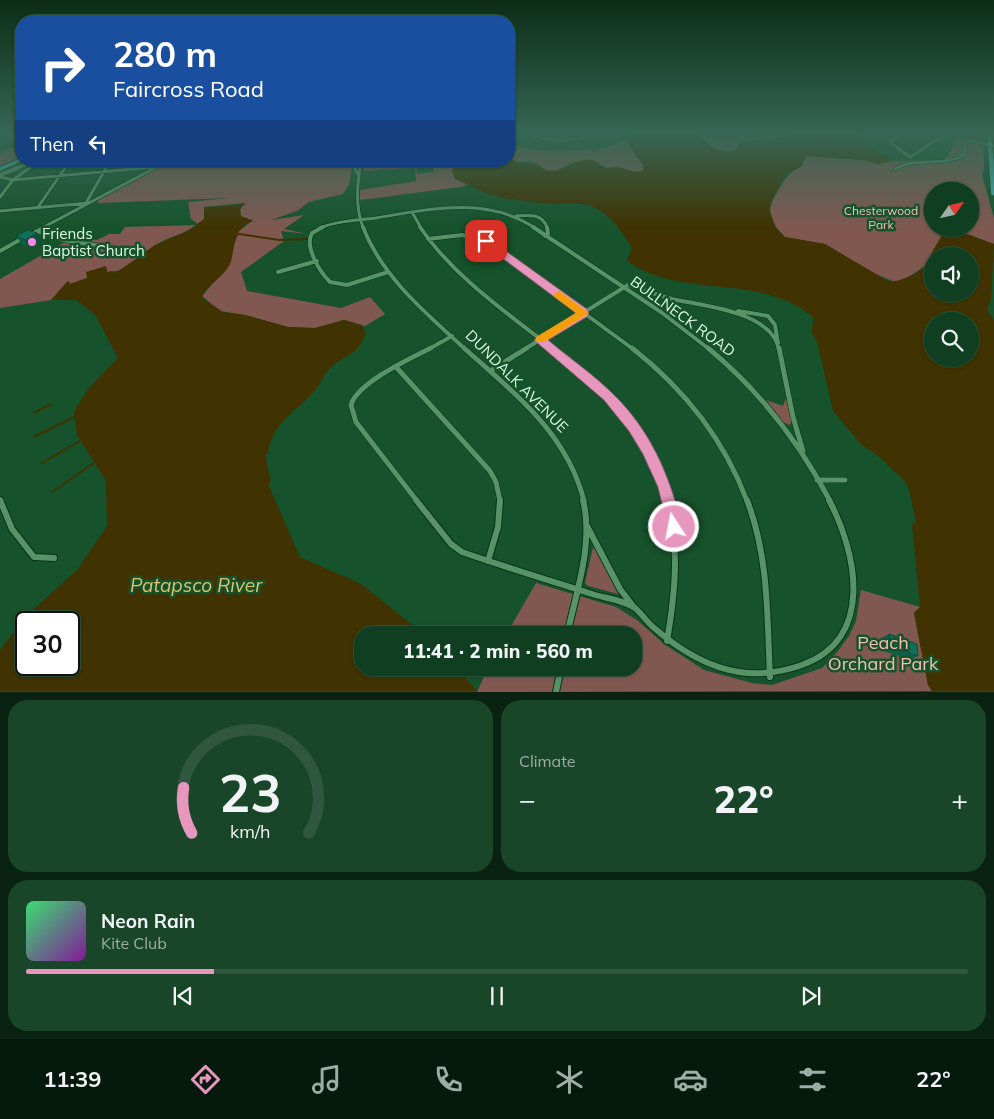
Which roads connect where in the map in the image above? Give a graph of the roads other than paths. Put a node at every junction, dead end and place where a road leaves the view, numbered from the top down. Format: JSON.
{"nodes":[{"id":1,"x":903,"y":164,"type":"edge"},
{"id":2,"x":993,"y":164,"type":"edge"},
{"id":3,"x":20,"y":167,"type":"edge"},
{"id":4,"x":31,"y":167,"type":"edge"},
{"id":5,"x":66,"y":167,"type":"edge"},
{"id":6,"x":106,"y":167,"type":"edge"},
{"id":7,"x":147,"y":167,"type":"joint"},
{"id":8,"x":157,"y":167,"type":"joint"},
{"id":9,"x":356,"y":167,"type":"edge"},
{"id":10,"x":359,"y":167,"type":"edge"},
{"id":11,"x":895,"y":169,"type":"dead end"},
{"id":12,"x":104,"y":171,"type":"junction"},
{"id":13,"x":357,"y":173,"type":"junction"},
{"id":14,"x":61,"y":175,"type":"junction"},
{"id":15,"x":0,"y":176,"type":"edge"},
{"id":16,"x":13,"y":180,"type":"junction"},
{"id":17,"x":994,"y":194,"type":"edge"},
{"id":18,"x":0,"y":197,"type":"edge"},
{"id":19,"x":88,"y":203,"type":"junction"},
{"id":20,"x":38,"y":207,"type":"junction"},
{"id":21,"x":0,"y":211,"type":"edge"},
{"id":22,"x":412,"y":212,"type":"junction"},
{"id":23,"x":514,"y":216,"type":"junction"},
{"id":24,"x":361,"y":220,"type":"junction"},
{"id":25,"x":37,"y":231,"type":"junction"},
{"id":26,"x":545,"y":236,"type":"junction"},
{"id":27,"x":428,"y":239,"type":"junction"},
{"id":28,"x":11,"y":245,"type":"junction"},
{"id":29,"x":0,"y":246,"type":"edge"},
{"id":30,"x":126,"y":250,"type":"dead end"},
{"id":31,"x":0,"y":251,"type":"edge"},
{"id":32,"x":317,"y":261,"type":"junction"},
{"id":33,"x":278,"y":272,"type":"dead end"},
{"id":34,"x":388,"y":272,"type":"junction"},
{"id":35,"x":624,"y":288,"type":"junction"},
{"id":36,"x":734,"y":310,"type":"junction"},
{"id":37,"x":584,"y":313,"type":"junction"},
{"id":38,"x":452,"y":336,"type":"junction"},
{"id":39,"x":540,"y":340,"type":"junction"},
{"id":40,"x":778,"y":343,"type":"junction"},
{"id":41,"x":397,"y":368,"type":"junction"},
{"id":42,"x":490,"y":371,"type":"junction"},
{"id":43,"x":804,"y":456,"type":"junction"},
{"id":44,"x":817,"y":480,"type":"junction"},
{"id":45,"x":845,"y":480,"type":"dead end"},
{"id":46,"x":0,"y":500,"type":"edge"},
{"id":47,"x":587,"y":525,"type":"junction"},
{"id":48,"x":54,"y":558,"type":"dead end"},
{"id":49,"x":488,"y":561,"type":"junction"},
{"id":50,"x":577,"y":588,"type":"junction"},
{"id":51,"x":634,"y":607,"type":"junction"},
{"id":52,"x":569,"y":626,"type":"edge"},
{"id":53,"x":668,"y":641,"type":"junction"},
{"id":54,"x":559,"y":676,"type":"edge"},
{"id":55,"x":770,"y":677,"type":"junction"},
{"id":56,"x":556,"y":692,"type":"edge"}],
"edges":[{"from":1,"to":11,"type":"street"},
{"from":2,"to":17,"type":"main road"},
{"from":3,"to":15,"type":"street"},
{"from":4,"to":16,"type":"street"},
{"from":5,"to":14,"type":"street"},
{"from":6,"to":12,"type":"street"},
{"from":7,"to":8,"type":"street"},
{"from":7,"to":12,"type":"street"},
{"from":8,"to":19,"type":"street"},
{"from":9,"to":13,"type":"street","name":"DUNDALK AVENUE"},
{"from":10,"to":13,"type":"street","name":"DUNDALK AVENUE"},
{"from":12,"to":14,"type":"street"},
{"from":12,"to":19,"type":"street"},
{"from":13,"to":24,"type":"street","name":"DUNDALK AVENUE"},
{"from":14,"to":16,"type":"street"},
{"from":14,"to":20,"type":"street"},
{"from":15,"to":16,"type":"street"},
{"from":16,"to":18,"type":"street"},
{"from":19,"to":20,"type":"street"},
{"from":19,"to":25,"type":"street"},
{"from":20,"to":21,"type":"street"},
{"from":22,"to":23,"type":"street","name":"BULLNECK ROAD"},
{"from":22,"to":24,"type":"street","name":"BULLNECK ROAD"},
{"from":22,"to":27,"type":"street"},
{"from":23,"to":26,"type":"street","name":"BULLNECK ROAD"},
{"from":23,"to":26,"type":"street"},
{"from":24,"to":32,"type":"street","name":"BULLNECK ROAD"},
{"from":24,"to":34,"type":"street","name":"DUNDALK AVENUE"},
{"from":25,"to":28,"type":"street"},
{"from":25,"to":30,"type":"street"},
{"from":26,"to":35,"type":"street","name":"BULLNECK ROAD"},
{"from":27,"to":37,"type":"street"},
{"from":27,"to":39,"type":"street"},
{"from":28,"to":29,"type":"street"},
{"from":28,"to":31,"type":"street"},
{"from":32,"to":33,"type":"street"},
{"from":32,"to":34,"type":"street"},
{"from":34,"to":38,"type":"street","name":"DUNDALK AVENUE"},
{"from":35,"to":36,"type":"street"},
{"from":35,"to":37,"type":"street"},
{"from":35,"to":43,"type":"street","name":"BULLNECK ROAD"},
{"from":36,"to":40,"type":"street"},
{"from":36,"to":40,"type":"street"},
{"from":37,"to":39,"type":"street"},
{"from":37,"to":55,"type":"street"},
{"from":38,"to":41,"type":"street","name":"BULLNECK ROAD"},
{"from":38,"to":42,"type":"street","name":"DUNDALK AVENUE"},
{"from":39,"to":42,"type":"street"},
{"from":39,"to":53,"type":"street"},
{"from":40,"to":43,"type":"street"},
{"from":41,"to":49,"type":"street"},
{"from":41,"to":49,"type":"street","name":"BULLNECK ROAD"},
{"from":42,"to":47,"type":"street","name":"DUNDALK AVENUE"},
{"from":43,"to":44,"type":"street","name":"BULLNECK ROAD"},
{"from":44,"to":45,"type":"street"},
{"from":44,"to":55,"type":"street","name":"BULLNECK ROAD"},
{"from":46,"to":48,"type":"street"},
{"from":47,"to":50,"type":"street","name":"DUNDALK AVENUE"},
{"from":47,"to":51,"type":"street","name":"BULLNECK ROAD"},
{"from":49,"to":50,"type":"street","name":"BULLNECK ROAD"},
{"from":50,"to":51,"type":"street","name":"BULLNECK ROAD"},
{"from":50,"to":52,"type":"street","name":"DUNDALK AVENUE"},
{"from":51,"to":53,"type":"street","name":"BULLNECK ROAD"},
{"from":53,"to":55,"type":"street","name":"BULLNECK ROAD"},
{"from":54,"to":56,"type":"street"}]}
